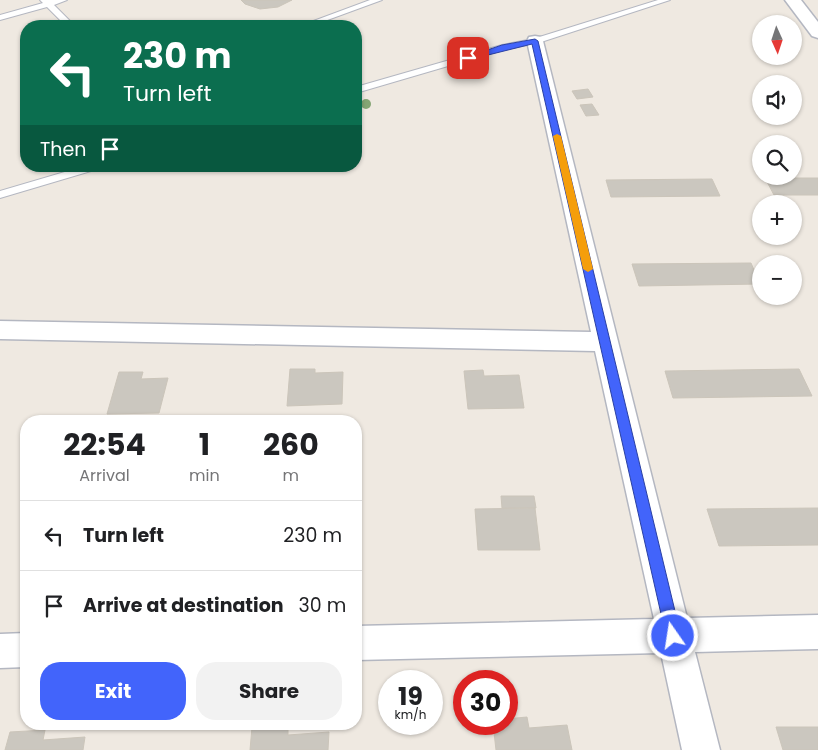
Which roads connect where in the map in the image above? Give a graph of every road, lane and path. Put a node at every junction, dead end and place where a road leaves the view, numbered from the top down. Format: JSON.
{"nodes":[{"id":1,"x":63,"y":0,"type":"edge"},
{"id":2,"x":378,"y":0,"type":"edge"},
{"id":3,"x":666,"y":0,"type":"edge"},
{"id":4,"x":793,"y":0,"type":"edge"},
{"id":5,"x":46,"y":2,"type":"edge"},
{"id":6,"x":0,"y":18,"type":"edge"},
{"id":7,"x":65,"y":20,"type":"edge"},
{"id":8,"x":321,"y":20,"type":"edge"},
{"id":9,"x":818,"y":33,"type":"edge"},
{"id":10,"x":535,"y":41,"type":"junction"},
{"id":11,"x":362,"y":88,"type":"edge"},
{"id":12,"x":77,"y":172,"type":"edge"},
{"id":13,"x":0,"y":195,"type":"edge"},
{"id":14,"x":0,"y":330,"type":"edge"},
{"id":15,"x":606,"y":342,"type":"junction"},
{"id":16,"x":818,"y":632,"type":"edge"},
{"id":17,"x":673,"y":636,"type":"junction"},
{"id":18,"x":362,"y":643,"type":"edge"},
{"id":19,"x":0,"y":650,"type":"edge"},
{"id":20,"x":20,"y":650,"type":"edge"},
{"id":21,"x":701,"y":750,"type":"edge"}],
"edges":[{"from":1,"to":5,"type":"lane"},
{"from":2,"to":8,"type":"lane"},
{"from":3,"to":10,"type":"lane"},
{"from":4,"to":9,"type":"street"},
{"from":5,"to":6,"type":"lane"},
{"from":5,"to":7,"type":"lane"},
{"from":10,"to":11,"type":"lane"},
{"from":10,"to":15,"type":"street"},
{"from":12,"to":13,"type":"lane"},
{"from":14,"to":15,"type":"street"},
{"from":15,"to":17,"type":"street"},
{"from":16,"to":17,"type":"street"},
{"from":17,"to":18,"type":"street"},
{"from":17,"to":21,"type":"street"},
{"from":19,"to":20,"type":"street"}]}
